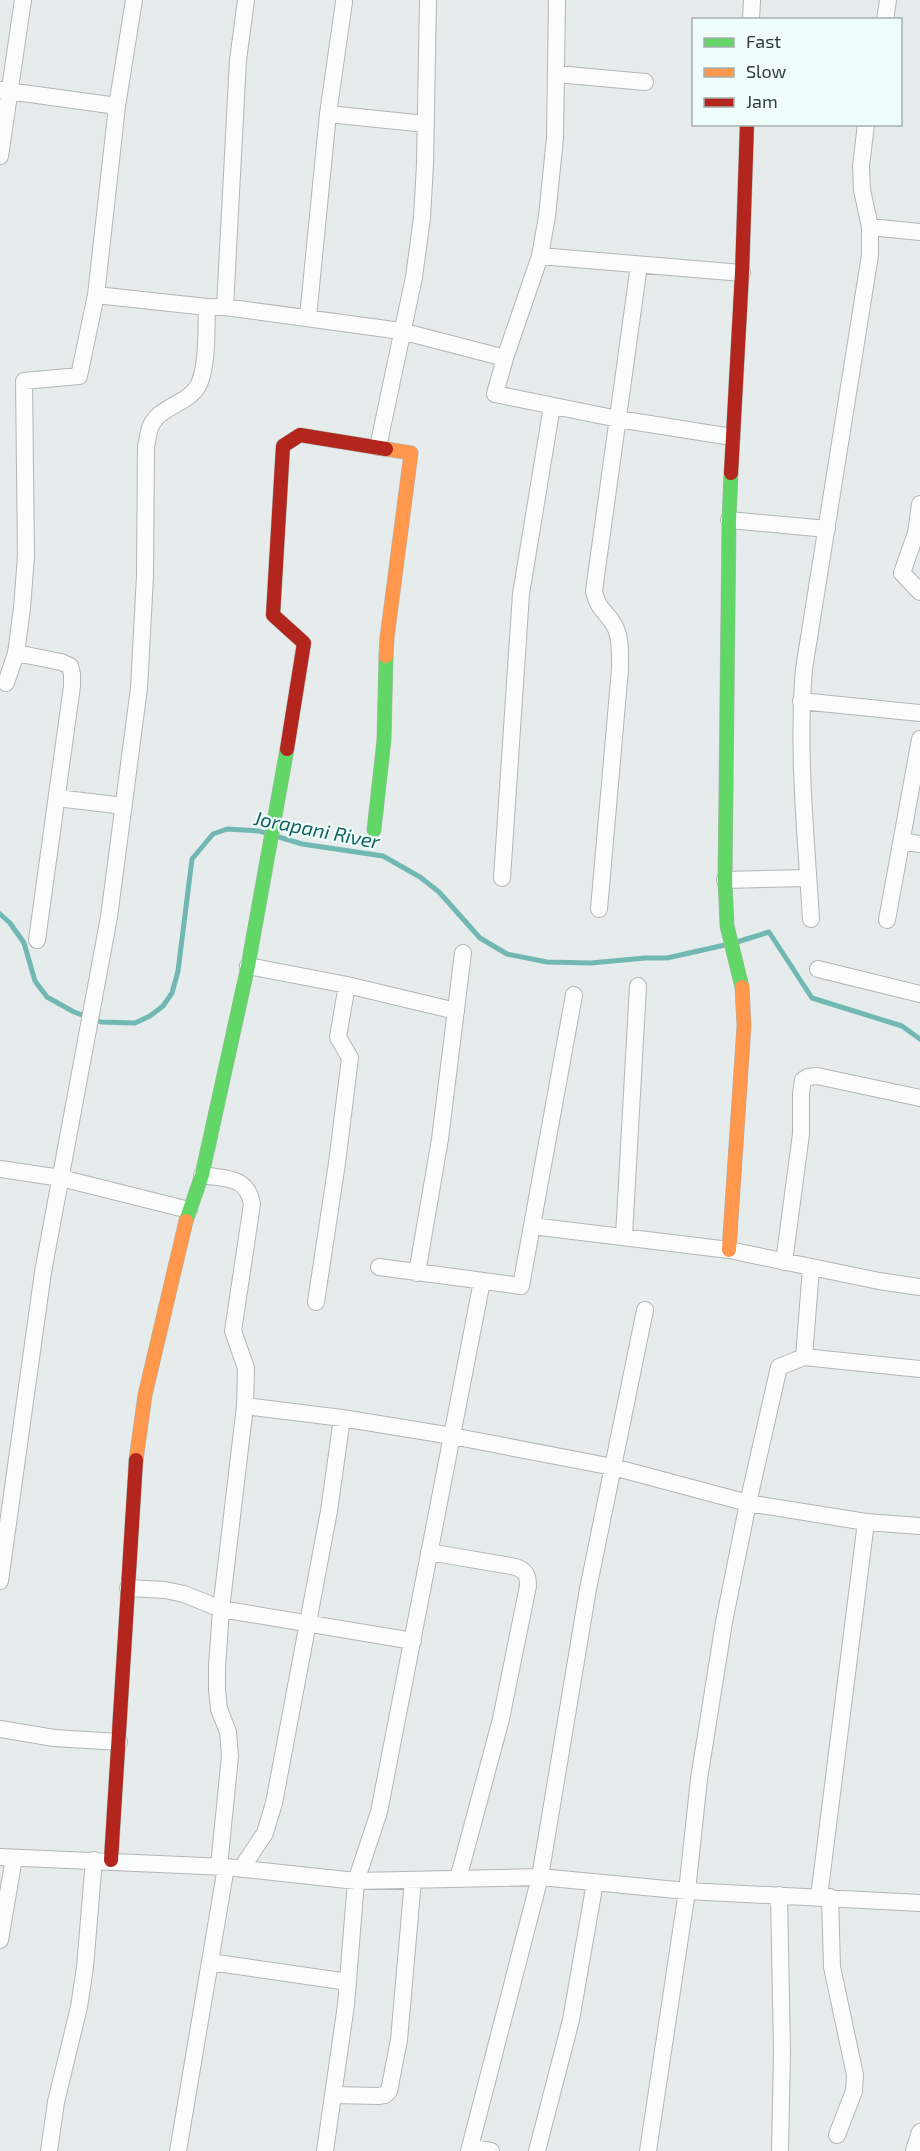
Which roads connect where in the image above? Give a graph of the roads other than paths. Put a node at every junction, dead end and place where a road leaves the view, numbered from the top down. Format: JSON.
{"nodes":[{"id":1,"x":23,"y":0,"type":"edge"},
{"id":2,"x":134,"y":0,"type":"edge"},
{"id":3,"x":246,"y":0,"type":"edge"},
{"id":4,"x":428,"y":0,"type":"edge"},
{"id":5,"x":557,"y":0,"type":"edge"},
{"id":6,"x":752,"y":0,"type":"edge"},
{"id":7,"x":888,"y":0,"type":"edge"},
{"id":8,"x":344,"y":2,"type":"dead end"},
{"id":9,"x":751,"y":18,"type":"edge"},
{"id":10,"x":885,"y":18,"type":"edge"},
{"id":11,"x":557,"y":75,"type":"junction"},
{"id":12,"x":645,"y":82,"type":"dead end"},
{"id":13,"x":5,"y":91,"type":"edge"},
{"id":14,"x":117,"y":106,"type":"junction"},
{"id":15,"x":328,"y":114,"type":"junction"},
{"id":16,"x":426,"y":124,"type":"junction"},
{"id":17,"x":747,"y":126,"type":"edge"},
{"id":18,"x":866,"y":126,"type":"edge"},
{"id":19,"x":0,"y":156,"type":"edge"},
{"id":20,"x":870,"y":227,"type":"junction"},
{"id":21,"x":920,"y":232,"type":"edge"},
{"id":22,"x":540,"y":256,"type":"junction"},
{"id":23,"x":639,"y":265,"type":"junction"},
{"id":24,"x":742,"y":273,"type":"junction"},
{"id":25,"x":96,"y":295,"type":"junction"},
{"id":26,"x":207,"y":307,"type":"junction"},
{"id":27,"x":225,"y":307,"type":"junction"},
{"id":28,"x":308,"y":317,"type":"junction"},
{"id":29,"x":402,"y":331,"type":"junction"},
{"id":30,"x":505,"y":358,"type":"junction"},
{"id":31,"x":552,"y":406,"type":"junction"},
{"id":32,"x":618,"y":419,"type":"junction"},
{"id":33,"x":732,"y":437,"type":"junction"},
{"id":34,"x":378,"y":447,"type":"junction"},
{"id":35,"x":920,"y":504,"type":"edge"},
{"id":36,"x":729,"y":520,"type":"junction"},
{"id":37,"x":827,"y":529,"type":"junction"},
{"id":38,"x":920,"y":592,"type":"edge"},
{"id":39,"x":16,"y":653,"type":"junction"},
{"id":40,"x":6,"y":683,"type":"dead end"},
{"id":41,"x":801,"y":701,"type":"junction"},
{"id":42,"x":920,"y":713,"type":"edge"},
{"id":43,"x":920,"y":739,"type":"edge"},
{"id":44,"x":57,"y":798,"type":"junction"},
{"id":45,"x":124,"y":806,"type":"junction"},
{"id":46,"x":374,"y":830,"type":"dead end"},
{"id":47,"x":902,"y":842,"type":"junction"},
{"id":48,"x":920,"y":844,"type":"edge"},
{"id":49,"x":502,"y":878,"type":"dead end"},
{"id":50,"x":808,"y":878,"type":"junction"},
{"id":51,"x":725,"y":880,"type":"junction"},
{"id":52,"x":599,"y":909,"type":"dead end"},
{"id":53,"x":811,"y":919,"type":"dead end"},
{"id":54,"x":887,"y":920,"type":"dead end"},
{"id":55,"x":37,"y":940,"type":"dead end"},
{"id":56,"x":463,"y":952,"type":"dead end"},
{"id":57,"x":248,"y":966,"type":"junction"},
{"id":58,"x":818,"y":969,"type":"dead end"},
{"id":59,"x":346,"y":985,"type":"junction"},
{"id":60,"x":638,"y":986,"type":"dead end"},
{"id":61,"x":920,"y":994,"type":"edge"},
{"id":62,"x":574,"y":996,"type":"dead end"},
{"id":63,"x":456,"y":1011,"type":"junction"},
{"id":64,"x":920,"y":1098,"type":"edge"},
{"id":65,"x":0,"y":1168,"type":"edge"},
{"id":66,"x":202,"y":1175,"type":"junction"},
{"id":67,"x":61,"y":1178,"type":"junction"},
{"id":68,"x":189,"y":1210,"type":"junction"},
{"id":69,"x":532,"y":1226,"type":"junction"},
{"id":70,"x":624,"y":1236,"type":"junction"},
{"id":71,"x":729,"y":1250,"type":"junction"},
{"id":72,"x":784,"y":1262,"type":"junction"},
{"id":73,"x":379,"y":1267,"type":"dead end"},
{"id":74,"x":811,"y":1268,"type":"junction"},
{"id":75,"x":417,"y":1273,"type":"junction"},
{"id":76,"x":482,"y":1281,"type":"junction"},
{"id":77,"x":920,"y":1287,"type":"edge"},
{"id":78,"x":316,"y":1302,"type":"dead end"},
{"id":79,"x":645,"y":1310,"type":"dead end"},
{"id":80,"x":804,"y":1357,"type":"junction"},
{"id":81,"x":920,"y":1369,"type":"edge"},
{"id":82,"x":245,"y":1406,"type":"junction"},
{"id":83,"x":342,"y":1418,"type":"junction"},
{"id":84,"x":452,"y":1436,"type":"junction"},
{"id":85,"x":614,"y":1467,"type":"junction"},
{"id":86,"x":748,"y":1503,"type":"junction"},
{"id":87,"x":866,"y":1522,"type":"junction"},
{"id":88,"x":920,"y":1526,"type":"edge"},
{"id":89,"x":429,"y":1552,"type":"junction"},
{"id":90,"x":0,"y":1581,"type":"edge"},
{"id":91,"x":128,"y":1588,"type":"junction"},
{"id":92,"x":221,"y":1609,"type":"junction"},
{"id":93,"x":308,"y":1623,"type":"junction"},
{"id":94,"x":413,"y":1641,"type":"junction"},
{"id":95,"x":0,"y":1729,"type":"edge"},
{"id":96,"x":119,"y":1742,"type":"junction"},
{"id":97,"x":7,"y":1857,"type":"edge"},
{"id":98,"x":103,"y":1860,"type":"junction"},
{"id":99,"x":229,"y":1867,"type":"junction"},
{"id":100,"x":540,"y":1877,"type":"junction"},
{"id":101,"x":458,"y":1879,"type":"junction"},
{"id":102,"x":413,"y":1880,"type":"junction"},
{"id":103,"x":356,"y":1881,"type":"junction"},
{"id":104,"x":595,"y":1882,"type":"junction"},
{"id":105,"x":687,"y":1891,"type":"junction"},
{"id":106,"x":779,"y":1895,"type":"junction"},
{"id":107,"x":825,"y":1897,"type":"junction"},
{"id":108,"x":920,"y":1901,"type":"edge"},
{"id":109,"x":0,"y":1940,"type":"edge"},
{"id":110,"x":210,"y":1962,"type":"junction"},
{"id":111,"x":348,"y":1982,"type":"junction"},
{"id":112,"x":334,"y":2095,"type":"junction"},
{"id":113,"x":920,"y":2132,"type":"edge"},
{"id":114,"x":837,"y":2135,"type":"dead end"},
{"id":115,"x":469,"y":2149,"type":"edge"},
{"id":116,"x":49,"y":2151,"type":"edge"},
{"id":117,"x":178,"y":2151,"type":"edge"},
{"id":118,"x":326,"y":2151,"type":"edge"},
{"id":119,"x":491,"y":2151,"type":"edge"},
{"id":120,"x":537,"y":2151,"type":"edge"},
{"id":121,"x":648,"y":2151,"type":"edge"},
{"id":122,"x":780,"y":2151,"type":"edge"},
{"id":123,"x":914,"y":2151,"type":"edge"}],
"edges":[{"from":1,"to":13,"type":"street"},
{"from":2,"to":14,"type":"street"},
{"from":3,"to":27,"type":"street"},
{"from":4,"to":16,"type":"street"},
{"from":5,"to":11,"type":"street"},
{"from":6,"to":9,"type":"street"},
{"from":7,"to":10,"type":"street"},
{"from":8,"to":15,"type":"street"},
{"from":11,"to":12,"type":"street"},
{"from":11,"to":22,"type":"street"},
{"from":13,"to":14,"type":"street"},
{"from":13,"to":19,"type":"street"},
{"from":14,"to":25,"type":"street"},
{"from":15,"to":16,"type":"street"},
{"from":15,"to":28,"type":"street"},
{"from":16,"to":29,"type":"street"},
{"from":17,"to":24,"type":"street"},
{"from":18,"to":20,"type":"street"},
{"from":20,"to":21,"type":"street"},
{"from":20,"to":37,"type":"street"},
{"from":22,"to":23,"type":"street"},
{"from":22,"to":30,"type":"street"},
{"from":23,"to":24,"type":"street"},
{"from":23,"to":32,"type":"street"},
{"from":24,"to":33,"type":"street"},
{"from":25,"to":26,"type":"street"},
{"from":25,"to":39,"type":"street"},
{"from":26,"to":27,"type":"street"},
{"from":26,"to":45,"type":"street"},
{"from":27,"to":28,"type":"street"},
{"from":28,"to":29,"type":"street"},
{"from":29,"to":30,"type":"street"},
{"from":29,"to":34,"type":"street"},
{"from":30,"to":31,"type":"street"},
{"from":31,"to":32,"type":"street"},
{"from":31,"to":49,"type":"street"},
{"from":32,"to":33,"type":"street"},
{"from":32,"to":52,"type":"street"},
{"from":33,"to":36,"type":"street"},
{"from":34,"to":46,"type":"street"},
{"from":34,"to":57,"type":"street"},
{"from":35,"to":38,"type":"street"},
{"from":36,"to":37,"type":"street"},
{"from":36,"to":51,"type":"street"},
{"from":37,"to":41,"type":"street"},
{"from":39,"to":40,"type":"street"},
{"from":39,"to":44,"type":"street"},
{"from":41,"to":42,"type":"street"},
{"from":41,"to":50,"type":"street"},
{"from":43,"to":47,"type":"street"},
{"from":44,"to":45,"type":"street"},
{"from":44,"to":55,"type":"street"},
{"from":45,"to":67,"type":"street"},
{"from":47,"to":48,"type":"street"},
{"from":47,"to":54,"type":"street"},
{"from":50,"to":51,"type":"street"},
{"from":50,"to":53,"type":"street"},
{"from":51,"to":71,"type":"street"},
{"from":56,"to":63,"type":"street"},
{"from":57,"to":59,"type":"street"},
{"from":57,"to":66,"type":"street"},
{"from":58,"to":61,"type":"street"},
{"from":59,"to":63,"type":"street"},
{"from":59,"to":78,"type":"street"},
{"from":60,"to":70,"type":"street"},
{"from":62,"to":69,"type":"street"},
{"from":63,"to":75,"type":"street"},
{"from":64,"to":72,"type":"street"},
{"from":65,"to":67,"type":"street"},
{"from":66,"to":68,"type":"street"},
{"from":66,"to":82,"type":"street"},
{"from":67,"to":68,"type":"street"},
{"from":67,"to":90,"type":"street"},
{"from":68,"to":91,"type":"street"},
{"from":69,"to":70,"type":"street"},
{"from":69,"to":76,"type":"street"},
{"from":70,"to":71,"type":"street"},
{"from":71,"to":72,"type":"street"},
{"from":72,"to":74,"type":"street"},
{"from":73,"to":75,"type":"street"},
{"from":74,"to":77,"type":"street"},
{"from":74,"to":80,"type":"street"},
{"from":75,"to":76,"type":"street"},
{"from":76,"to":84,"type":"street"},
{"from":79,"to":85,"type":"street"},
{"from":80,"to":81,"type":"street"},
{"from":80,"to":86,"type":"street"},
{"from":82,"to":83,"type":"street"},
{"from":82,"to":92,"type":"street"},
{"from":83,"to":84,"type":"street"},
{"from":83,"to":93,"type":"street"},
{"from":84,"to":85,"type":"street"},
{"from":84,"to":89,"type":"street"},
{"from":85,"to":86,"type":"street"},
{"from":85,"to":100,"type":"street"},
{"from":86,"to":87,"type":"street"},
{"from":86,"to":105,"type":"street"},
{"from":87,"to":88,"type":"street"},
{"from":87,"to":107,"type":"street"},
{"from":89,"to":94,"type":"street"},
{"from":89,"to":101,"type":"street"},
{"from":91,"to":92,"type":"street"},
{"from":91,"to":96,"type":"street"},
{"from":92,"to":93,"type":"street"},
{"from":92,"to":99,"type":"street"},
{"from":93,"to":94,"type":"street"},
{"from":93,"to":99,"type":"street"},
{"from":94,"to":103,"type":"street"},
{"from":95,"to":96,"type":"street"},
{"from":96,"to":98,"type":"street"},
{"from":97,"to":98,"type":"street"},
{"from":97,"to":109,"type":"street"},
{"from":98,"to":99,"type":"street"},
{"from":98,"to":116,"type":"street"},
{"from":99,"to":103,"type":"street"},
{"from":99,"to":110,"type":"street"},
{"from":100,"to":101,"type":"street"},
{"from":100,"to":104,"type":"street"},
{"from":100,"to":115,"type":"street"},
{"from":101,"to":102,"type":"street"},
{"from":102,"to":103,"type":"street"},
{"from":102,"to":112,"type":"street"},
{"from":103,"to":111,"type":"street"},
{"from":104,"to":105,"type":"street"},
{"from":104,"to":120,"type":"street"},
{"from":105,"to":106,"type":"street"},
{"from":105,"to":121,"type":"street"},
{"from":106,"to":107,"type":"street"},
{"from":106,"to":122,"type":"street"},
{"from":107,"to":108,"type":"street"},
{"from":107,"to":114,"type":"street"},
{"from":110,"to":111,"type":"street"},
{"from":110,"to":117,"type":"street"},
{"from":111,"to":112,"type":"street"},
{"from":112,"to":118,"type":"street"},
{"from":113,"to":123,"type":"street"},
{"from":115,"to":119,"type":"street"}]}
